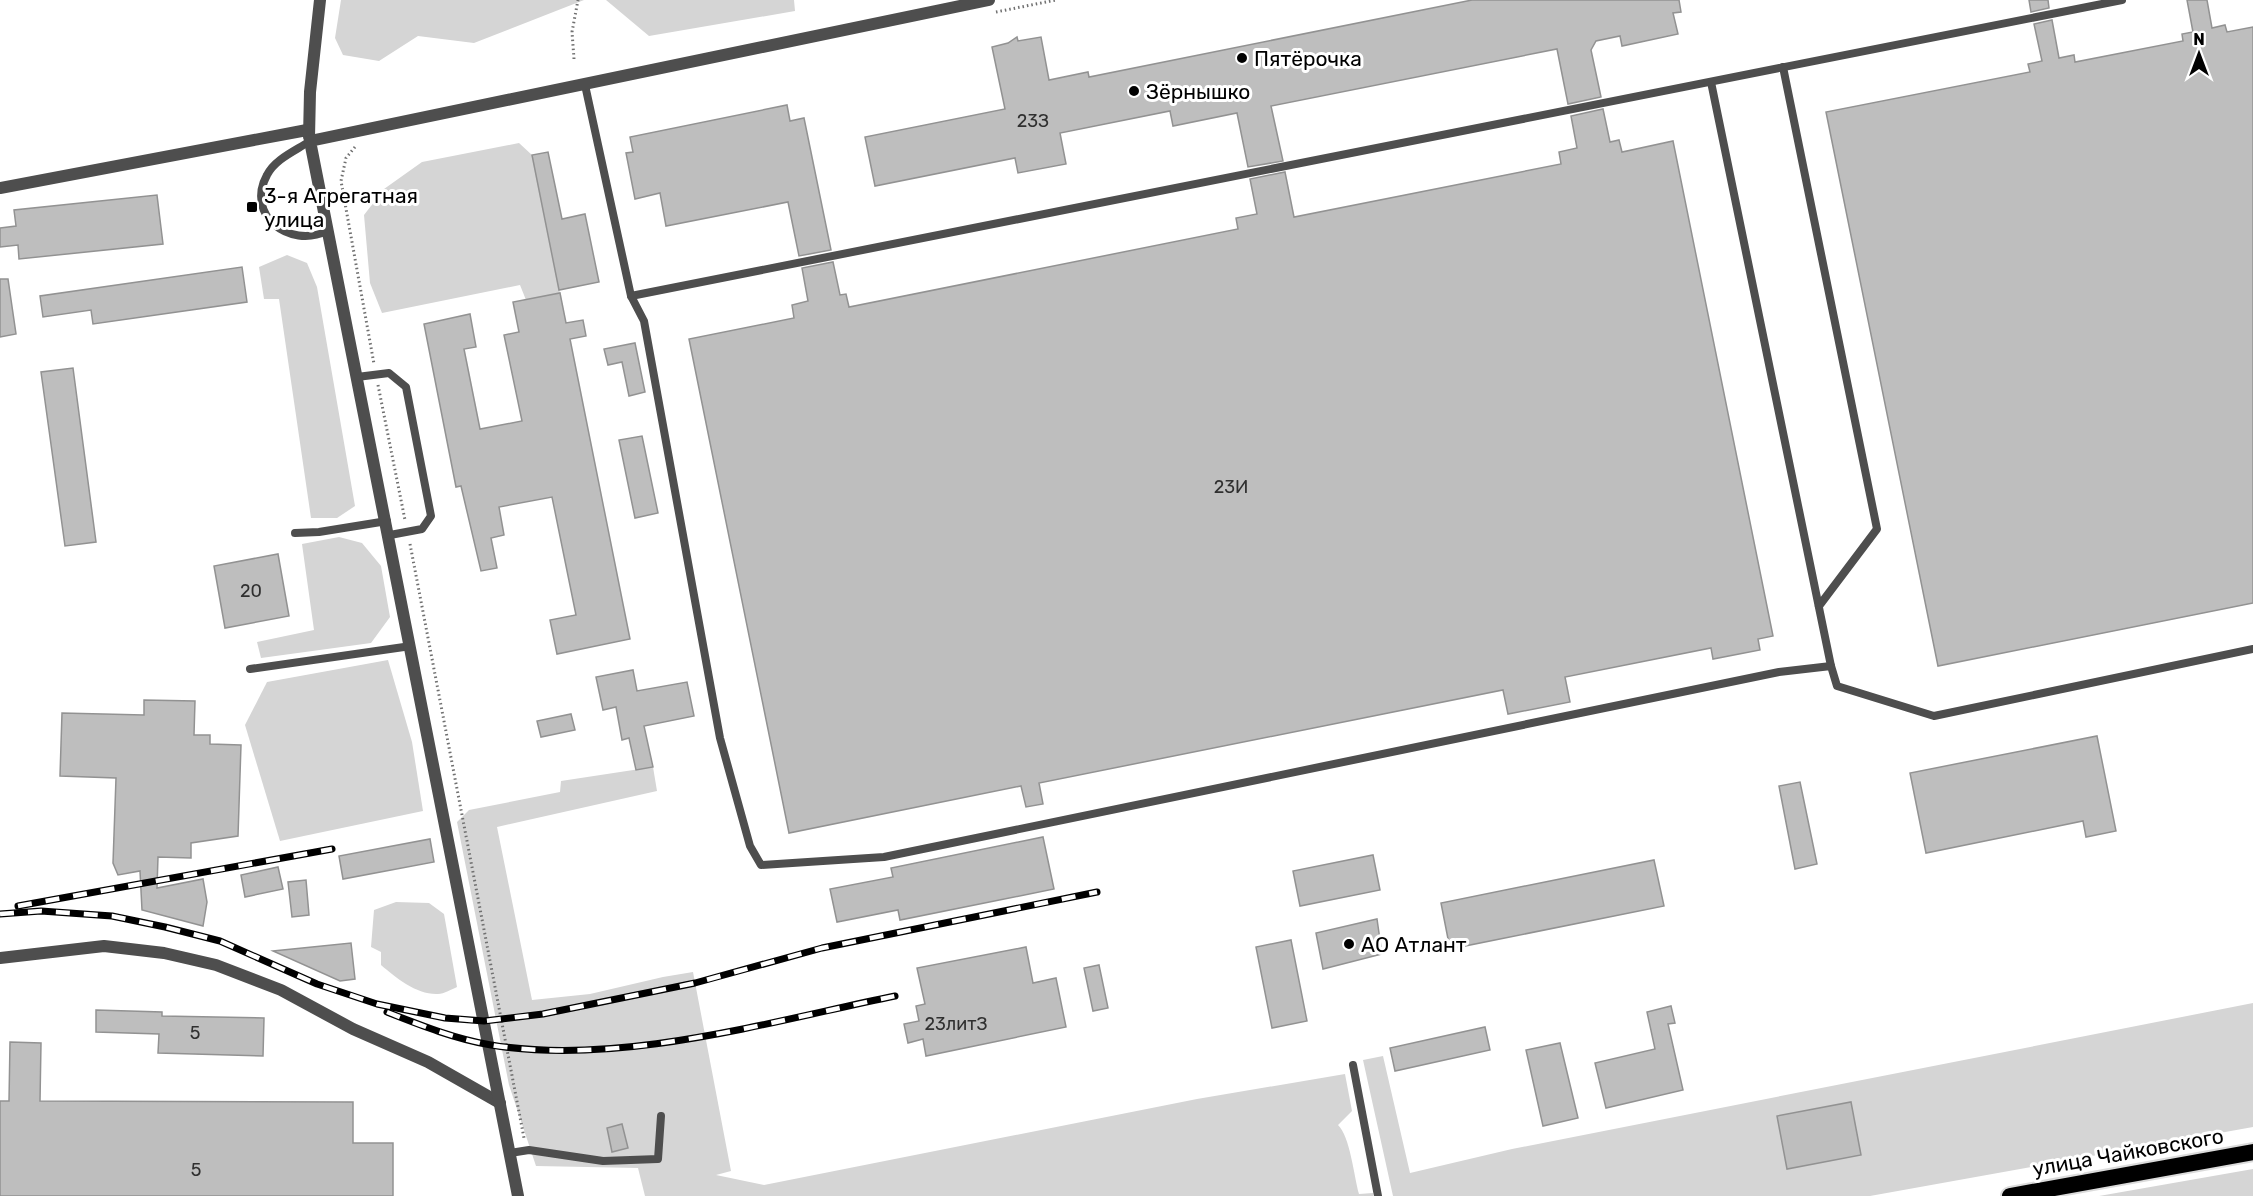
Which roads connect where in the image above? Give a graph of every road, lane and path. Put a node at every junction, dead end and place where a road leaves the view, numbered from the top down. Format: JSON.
{"nodes":[{"id":1,"x":320,"y":0,"type":"edge"},
{"id":2,"x":578,"y":0,"type":"edge"},
{"id":3,"x":989,"y":0,"type":"edge"},
{"id":4,"x":2122,"y":0,"type":"edge"},
{"id":5,"x":574,"y":59,"type":"dead end"},
{"id":6,"x":1783,"y":68,"type":"junction"},
{"id":7,"x":1711,"y":82,"type":"junction"},
{"id":8,"x":585,"y":85,"type":"junction"},
{"id":9,"x":309,"y":136,"type":"junction"},
{"id":10,"x":362,"y":142,"type":"dead end"},
{"id":11,"x":0,"y":188,"type":"edge"},
{"id":12,"x":327,"y":231,"type":"junction"},
{"id":13,"x":631,"y":296,"type":"junction"},
{"id":14,"x":376,"y":374,"type":"junction"},
{"id":15,"x":357,"y":377,"type":"junction"},
{"id":16,"x":387,"y":521,"type":"junction"},
{"id":17,"x":408,"y":532,"type":"junction"},
{"id":18,"x":295,"y":533,"type":"dead end"},
{"id":19,"x":390,"y":536,"type":"junction"},
{"id":20,"x":1819,"y":606,"type":"junction"},
{"id":21,"x":411,"y":646,"type":"junction"},
{"id":22,"x":2253,"y":649,"type":"edge"},
{"id":23,"x":1832,"y":666,"type":"junction"},
{"id":24,"x":250,"y":669,"type":"dead end"},
{"id":25,"x":0,"y":958,"type":"edge"},
{"id":26,"x":1353,"y":1065,"type":"dead end"},
{"id":27,"x":500,"y":1103,"type":"junction"},
{"id":28,"x":661,"y":1116,"type":"dead end"},
{"id":29,"x":526,"y":1150,"type":"junction"},
{"id":30,"x":2253,"y":1152,"type":"edge"},
{"id":31,"x":510,"y":1153,"type":"junction"},
{"id":32,"x":519,"y":1196,"type":"edge"},
{"id":33,"x":1378,"y":1196,"type":"edge"},
{"id":34,"x":2010,"y":1196,"type":"edge"}],
"edges":[{"from":1,"to":9,"type":"street"},
{"from":2,"to":5,"type":"path"},
{"from":3,"to":8,"type":"street"},
{"from":4,"to":6,"type":"lane"},
{"from":6,"to":7,"type":"lane"},
{"from":6,"to":20,"type":"lane"},
{"from":7,"to":13,"type":"lane"},
{"from":7,"to":20,"type":"lane"},
{"from":8,"to":9,"type":"street"},
{"from":8,"to":13,"type":"lane"},
{"from":9,"to":11,"type":"street"},
{"from":9,"to":12,"type":"street"},
{"from":9,"to":12,"type":"lane"},
{"from":10,"to":14,"type":"path"},
{"from":12,"to":15,"type":"street"},
{"from":13,"to":23,"type":"lane"},
{"from":14,"to":15,"type":"lane"},
{"from":14,"to":17,"type":"path"},
{"from":14,"to":17,"type":"lane"},
{"from":15,"to":16,"type":"street"},
{"from":16,"to":18,"type":"lane"},
{"from":16,"to":19,"type":"street"},
{"from":17,"to":19,"type":"lane"},
{"from":17,"to":29,"type":"path"},
{"from":19,"to":21,"type":"street"},
{"from":20,"to":23,"type":"lane"},
{"from":21,"to":24,"type":"lane"},
{"from":21,"to":27,"type":"street"},
{"from":22,"to":23,"type":"lane"},
{"from":25,"to":27,"type":"street"},
{"from":26,"to":33,"type":"lane"},
{"from":27,"to":31,"type":"street"},
{"from":28,"to":29,"type":"lane"},
{"from":29,"to":31,"type":"lane"},
{"from":30,"to":34,"type":"highway","name":"улица Чайковского"},
{"from":31,"to":32,"type":"street"}]}
